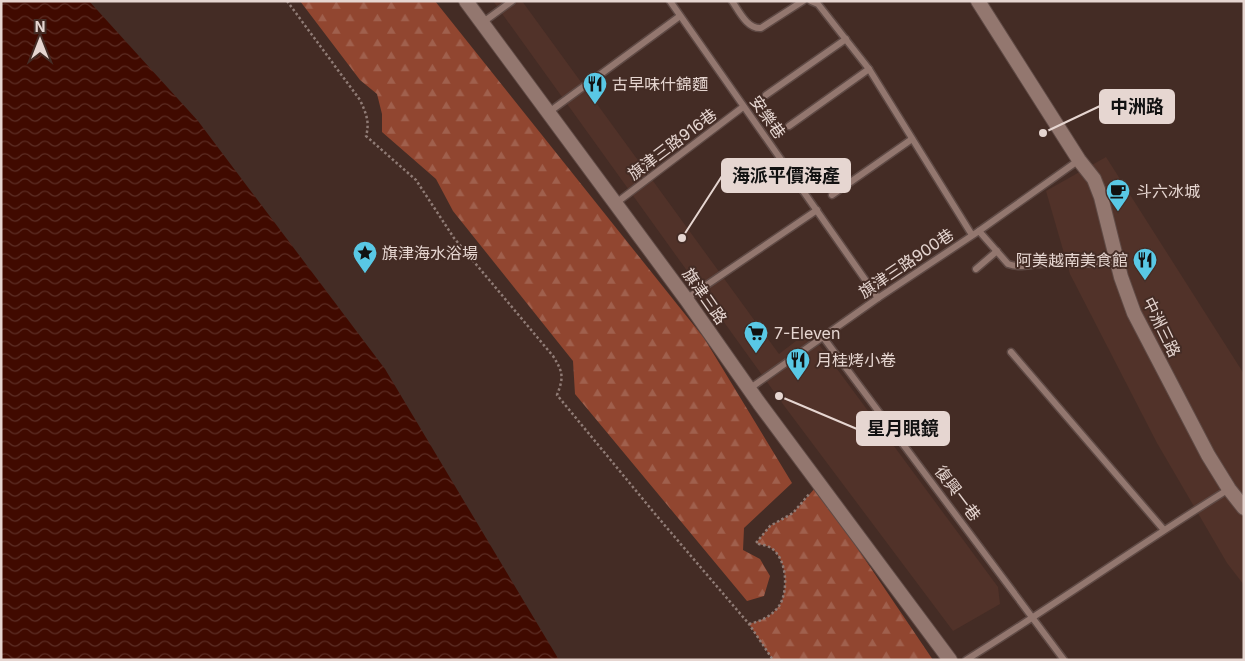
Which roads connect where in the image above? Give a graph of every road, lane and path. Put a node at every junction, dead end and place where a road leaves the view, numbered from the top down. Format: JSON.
{"nodes":[{"id":1,"x":287,"y":1,"type":"edge"},
{"id":2,"x":466,"y":1,"type":"edge"},
{"id":3,"x":512,"y":1,"type":"edge"},
{"id":4,"x":670,"y":1,"type":"edge"},
{"id":5,"x":732,"y":1,"type":"edge"},
{"id":6,"x":803,"y":1,"type":"edge"},
{"id":7,"x":812,"y":1,"type":"edge"},
{"id":8,"x":978,"y":1,"type":"edge"},
{"id":9,"x":680,"y":16,"type":"junction"},
{"id":10,"x":482,"y":23,"type":"junction"},
{"id":11,"x":846,"y":39,"type":"junction"},
{"id":12,"x":869,"y":70,"type":"junction"},
{"id":13,"x":766,"y":95,"type":"dead end"},
{"id":14,"x":744,"y":107,"type":"junction"},
{"id":15,"x":549,"y":112,"type":"junction"},
{"id":16,"x":789,"y":126,"type":"dead end"},
{"id":17,"x":912,"y":138,"type":"junction"},
{"id":18,"x":1079,"y":160,"type":"junction"},
{"id":19,"x":832,"y":195,"type":"dead end"},
{"id":20,"x":616,"y":203,"type":"junction"},
{"id":21,"x":817,"y":210,"type":"junction"},
{"id":22,"x":979,"y":230,"type":"junction"},
{"id":23,"x":972,"y":235,"type":"junction"},
{"id":24,"x":997,"y":251,"type":"junction"},
{"id":25,"x":1117,"y":263,"type":"junction"},
{"id":26,"x":976,"y":269,"type":"dead end"},
{"id":27,"x":878,"y":298,"type":"junction"},
{"id":28,"x":686,"y":299,"type":"junction"},
{"id":29,"x":823,"y":336,"type":"junction"},
{"id":30,"x":1011,"y":352,"type":"dead end"},
{"id":31,"x":749,"y":389,"type":"junction"},
{"id":32,"x":816,"y":487,"type":"dead end"},
{"id":33,"x":1229,"y":489,"type":"junction"},
{"id":34,"x":1244,"y":508,"type":"edge"},
{"id":35,"x":1164,"y":530,"type":"junction"},
{"id":36,"x":1034,"y":618,"type":"junction"},
{"id":37,"x":749,"y":624,"type":"junction"},
{"id":38,"x":773,"y":660,"type":"edge"},
{"id":39,"x":950,"y":660,"type":"edge"},
{"id":40,"x":966,"y":660,"type":"edge"},
{"id":41,"x":1064,"y":660,"type":"edge"}],
"edges":[{"from":1,"to":37,"type":"path"},
{"from":2,"to":10,"type":"street","name":"旗津三路"},
{"from":3,"to":10,"type":"lane"},
{"from":4,"to":9,"type":"lane","name":"安樂巷"},
{"from":5,"to":6,"type":"lane"},
{"from":7,"to":11,"type":"lane"},
{"from":8,"to":18,"type":"street","name":"中洲三路"},
{"from":9,"to":14,"type":"lane","name":"安樂巷"},
{"from":9,"to":15,"type":"lane"},
{"from":10,"to":15,"type":"street","name":"旗津三路"},
{"from":11,"to":12,"type":"lane"},
{"from":11,"to":13,"type":"lane"},
{"from":12,"to":16,"type":"lane"},
{"from":12,"to":17,"type":"lane"},
{"from":14,"to":20,"type":"lane","name":"旗津三路916巷"},
{"from":14,"to":21,"type":"lane","name":"安樂巷"},
{"from":15,"to":20,"type":"street","name":"旗津三路"},
{"from":17,"to":19,"type":"lane"},
{"from":17,"to":23,"type":"lane"},
{"from":18,"to":22,"type":"lane","name":"旗津三路900巷"},
{"from":18,"to":25,"type":"street","name":"中洲三路"},
{"from":20,"to":28,"type":"street","name":"旗津三路"},
{"from":21,"to":27,"type":"lane","name":"安樂巷"},
{"from":21,"to":28,"type":"lane"},
{"from":22,"to":23,"type":"lane","name":"旗津三路900巷"},
{"from":22,"to":24,"type":"lane"},
{"from":23,"to":27,"type":"lane","name":"旗津三路900巷"},
{"from":24,"to":25,"type":"lane"},
{"from":24,"to":26,"type":"lane"},
{"from":25,"to":33,"type":"street","name":"中洲三路"},
{"from":27,"to":29,"type":"lane","name":"旗津三路900巷"},
{"from":28,"to":31,"type":"street","name":"旗津三路"},
{"from":29,"to":31,"type":"lane","name":"旗津三路900巷"},
{"from":29,"to":36,"type":"lane","name":"復興一巷"},
{"from":30,"to":35,"type":"lane"},
{"from":31,"to":39,"type":"street","name":"旗津三路"},
{"from":32,"to":37,"type":"path"},
{"from":33,"to":34,"type":"street","name":"中洲三路"},
{"from":33,"to":35,"type":"lane"},
{"from":35,"to":36,"type":"lane"},
{"from":36,"to":40,"type":"lane"},
{"from":36,"to":41,"type":"lane","name":"復興一巷"},
{"from":37,"to":38,"type":"path"}]}
